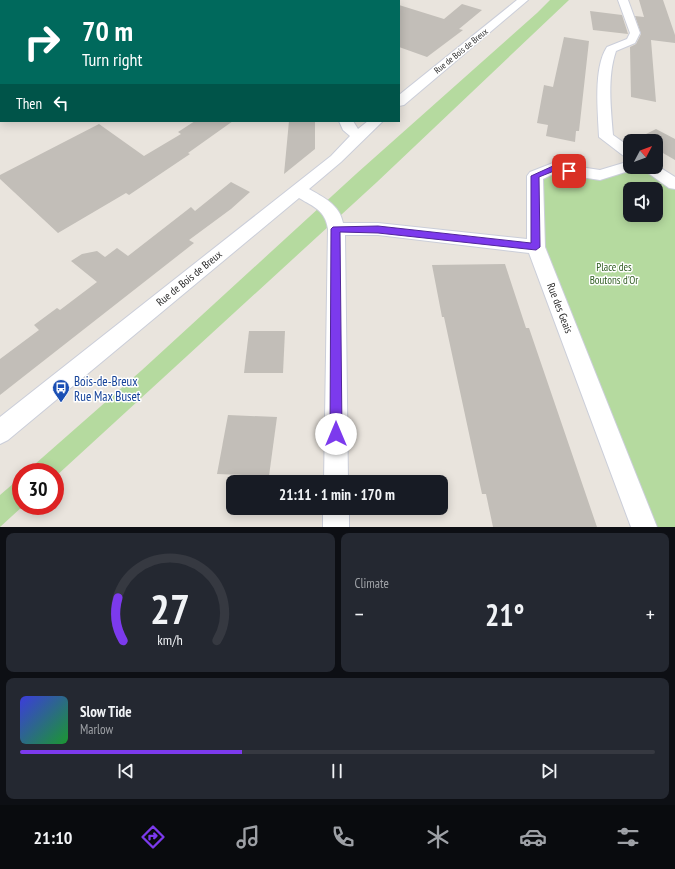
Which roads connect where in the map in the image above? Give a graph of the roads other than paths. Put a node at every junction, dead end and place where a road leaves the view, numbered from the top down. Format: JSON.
{"nodes":[{"id":1,"x":523,"y":0,"type":"edge"},
{"id":2,"x":623,"y":0,"type":"edge"},
{"id":3,"x":400,"y":101,"type":"edge"},
{"id":4,"x":346,"y":122,"type":"edge"},
{"id":5,"x":375,"y":122,"type":"edge"},
{"id":6,"x":358,"y":136,"type":"junction"},
{"id":7,"x":623,"y":149,"type":"edge"},
{"id":8,"x":623,"y":168,"type":"edge"},
{"id":9,"x":660,"y":174,"type":"edge"},
{"id":10,"x":675,"y":184,"type":"edge"},
{"id":11,"x":298,"y":190,"type":"junction"},
{"id":12,"x":336,"y":229,"type":"junction"},
{"id":13,"x":536,"y":247,"type":"junction"},
{"id":14,"x":0,"y":432,"type":"edge"},
{"id":15,"x":336,"y":475,"type":"edge"},
{"id":16,"x":336,"y":515,"type":"edge"},
{"id":17,"x":336,"y":527,"type":"edge"},
{"id":18,"x":644,"y":527,"type":"edge"}],
"edges":[{"from":1,"to":3,"type":"street","name":"Rue de Bois de Breux"},
{"from":2,"to":7,"type":"street"},
{"from":4,"to":6,"type":"street"},
{"from":5,"to":6,"type":"street","name":"Rue de Bois de Breux"},
{"from":6,"to":11,"type":"street","name":"Rue de Bois de Breux"},
{"from":8,"to":13,"type":"street","name":"Rue des Geais"},
{"from":9,"to":10,"type":"street"},
{"from":11,"to":12,"type":"street"},
{"from":11,"to":14,"type":"street","name":"Rue de Bois de Breux"},
{"from":12,"to":13,"type":"street"},
{"from":12,"to":15,"type":"street"},
{"from":13,"to":18,"type":"street","name":"Rue des Geais"},
{"from":16,"to":17,"type":"street"}]}
